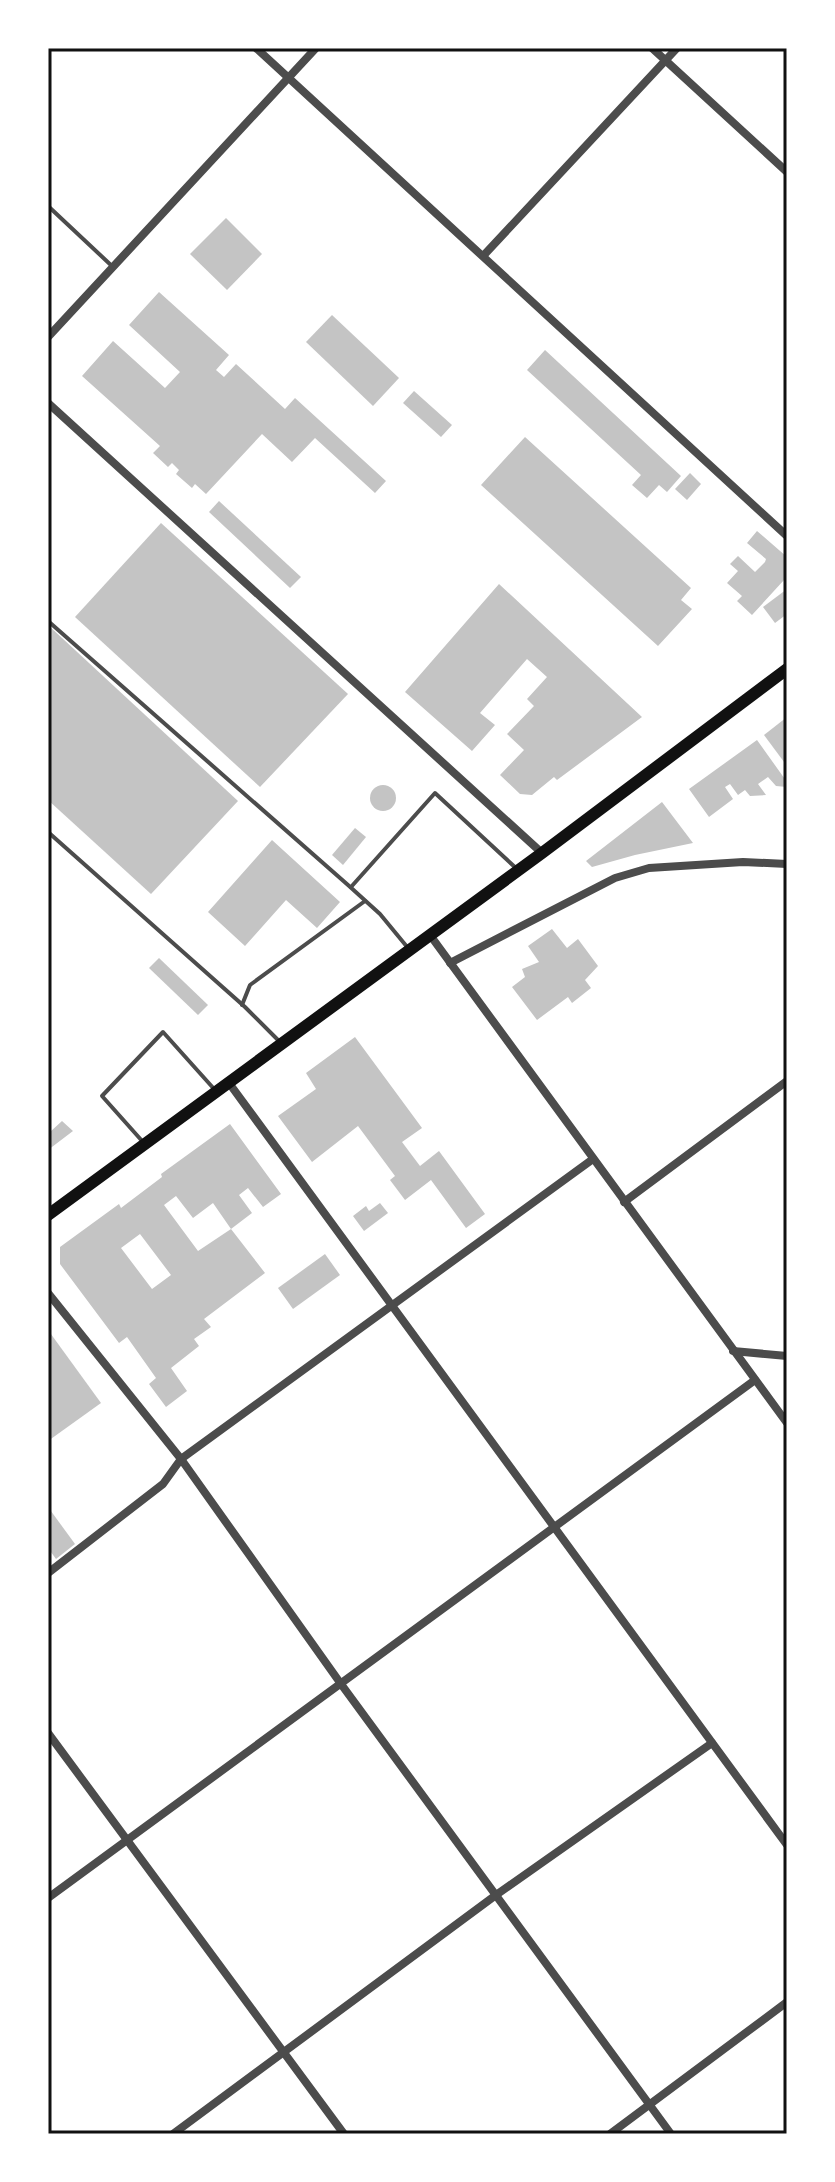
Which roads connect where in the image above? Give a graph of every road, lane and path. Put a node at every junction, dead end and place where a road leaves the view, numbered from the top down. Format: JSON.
{"nodes":[{"id":1,"x":256,"y":48,"type":"edge"},
{"id":2,"x":316,"y":48,"type":"edge"},
{"id":3,"x":652,"y":48,"type":"edge"},
{"id":4,"x":677,"y":48,"type":"edge"},
{"id":5,"x":665,"y":60,"type":"junction"},
{"id":6,"x":288,"y":78,"type":"junction"},
{"id":7,"x":787,"y":172,"type":"edge"},
{"id":8,"x":48,"y":206,"type":"edge"},
{"id":9,"x":484,"y":255,"type":"junction"},
{"id":10,"x":113,"y":267,"type":"junction"},
{"id":11,"x":48,"y":337,"type":"edge"},
{"id":12,"x":48,"y":403,"type":"edge"},
{"id":13,"x":787,"y":536,"type":"edge"},
{"id":14,"x":48,"y":621,"type":"edge"},
{"id":15,"x":787,"y":669,"type":"edge"},
{"id":16,"x":48,"y":832,"type":"edge"},
{"id":17,"x":542,"y":853,"type":"junction"},
{"id":18,"x":787,"y":864,"type":"edge"},
{"id":19,"x":519,"y":870,"type":"junction"},
{"id":20,"x":351,"y":887,"type":"junction"},
{"id":21,"x":365,"y":901,"type":"junction"},
{"id":22,"x":430,"y":935,"type":"junction"},
{"id":23,"x":409,"y":950,"type":"junction"},
{"id":24,"x":450,"y":963,"type":"junction"},
{"id":25,"x":242,"y":1005,"type":"junction"},
{"id":26,"x":281,"y":1043,"type":"junction"},
{"id":27,"x":787,"y":1081,"type":"edge"},
{"id":28,"x":229,"y":1083,"type":"junction"},
{"id":29,"x":217,"y":1092,"type":"junction"},
{"id":30,"x":144,"y":1144,"type":"junction"},
{"id":31,"x":593,"y":1159,"type":"junction"},
{"id":32,"x":624,"y":1202,"type":"junction"},
{"id":33,"x":48,"y":1215,"type":"edge"},
{"id":34,"x":48,"y":1293,"type":"edge"},
{"id":35,"x":392,"y":1307,"type":"junction"},
{"id":36,"x":733,"y":1351,"type":"junction"},
{"id":37,"x":787,"y":1356,"type":"edge"},
{"id":38,"x":755,"y":1380,"type":"junction"},
{"id":39,"x":787,"y":1423,"type":"edge"},
{"id":40,"x":181,"y":1459,"type":"junction"},
{"id":41,"x":553,"y":1526,"type":"junction"},
{"id":42,"x":48,"y":1573,"type":"edge"},
{"id":43,"x":341,"y":1684,"type":"junction"},
{"id":44,"x":48,"y":1733,"type":"edge"},
{"id":45,"x":712,"y":1743,"type":"junction"},
{"id":46,"x":126,"y":1839,"type":"junction"},
{"id":47,"x":787,"y":1845,"type":"edge"},
{"id":48,"x":496,"y":1895,"type":"junction"},
{"id":49,"x":48,"y":1898,"type":"edge"},
{"id":50,"x":787,"y":2002,"type":"edge"},
{"id":51,"x":283,"y":2051,"type":"junction"},
{"id":52,"x":650,"y":2105,"type":"junction"},
{"id":53,"x":173,"y":2134,"type":"edge"},
{"id":54,"x":344,"y":2134,"type":"edge"},
{"id":55,"x":610,"y":2134,"type":"edge"},
{"id":56,"x":671,"y":2134,"type":"edge"}],
"edges":[{"from":1,"to":6,"type":"street"},
{"from":2,"to":6,"type":"street"},
{"from":3,"to":5,"type":"street"},
{"from":4,"to":5,"type":"street"},
{"from":5,"to":7,"type":"street"},
{"from":5,"to":9,"type":"street"},
{"from":6,"to":9,"type":"street"},
{"from":6,"to":10,"type":"street"},
{"from":8,"to":10,"type":"lane"},
{"from":9,"to":13,"type":"street"},
{"from":10,"to":11,"type":"street"},
{"from":12,"to":17,"type":"street"},
{"from":14,"to":20,"type":"lane"},
{"from":15,"to":17,"type":"main road"},
{"from":16,"to":25,"type":"lane"},
{"from":17,"to":19,"type":"main road"},
{"from":18,"to":24,"type":"street"},
{"from":19,"to":20,"type":"lane"},
{"from":19,"to":22,"type":"main road"},
{"from":20,"to":21,"type":"lane"},
{"from":21,"to":23,"type":"lane"},
{"from":21,"to":25,"type":"lane"},
{"from":22,"to":23,"type":"main road"},
{"from":22,"to":24,"type":"street"},
{"from":23,"to":26,"type":"main road"},
{"from":24,"to":31,"type":"street"},
{"from":25,"to":26,"type":"lane"},
{"from":26,"to":28,"type":"main road"},
{"from":27,"to":32,"type":"street"},
{"from":28,"to":29,"type":"main road"},
{"from":28,"to":35,"type":"street"},
{"from":29,"to":30,"type":"main road"},
{"from":29,"to":30,"type":"lane"},
{"from":30,"to":33,"type":"main road"},
{"from":31,"to":32,"type":"street"},
{"from":31,"to":35,"type":"street"},
{"from":32,"to":36,"type":"street"},
{"from":34,"to":40,"type":"street"},
{"from":35,"to":40,"type":"street"},
{"from":35,"to":41,"type":"street"},
{"from":36,"to":37,"type":"street"},
{"from":36,"to":38,"type":"street"},
{"from":38,"to":39,"type":"street"},
{"from":38,"to":41,"type":"street"},
{"from":40,"to":42,"type":"street"},
{"from":40,"to":43,"type":"street"},
{"from":41,"to":43,"type":"street"},
{"from":41,"to":45,"type":"street"},
{"from":43,"to":46,"type":"street"},
{"from":43,"to":48,"type":"street"},
{"from":44,"to":46,"type":"street"},
{"from":45,"to":47,"type":"street"},
{"from":45,"to":48,"type":"street"},
{"from":46,"to":49,"type":"street"},
{"from":46,"to":51,"type":"street"},
{"from":48,"to":51,"type":"street"},
{"from":48,"to":52,"type":"street"},
{"from":50,"to":52,"type":"street"},
{"from":51,"to":53,"type":"street"},
{"from":51,"to":54,"type":"street"},
{"from":52,"to":55,"type":"street"},
{"from":52,"to":56,"type":"street"}]}
